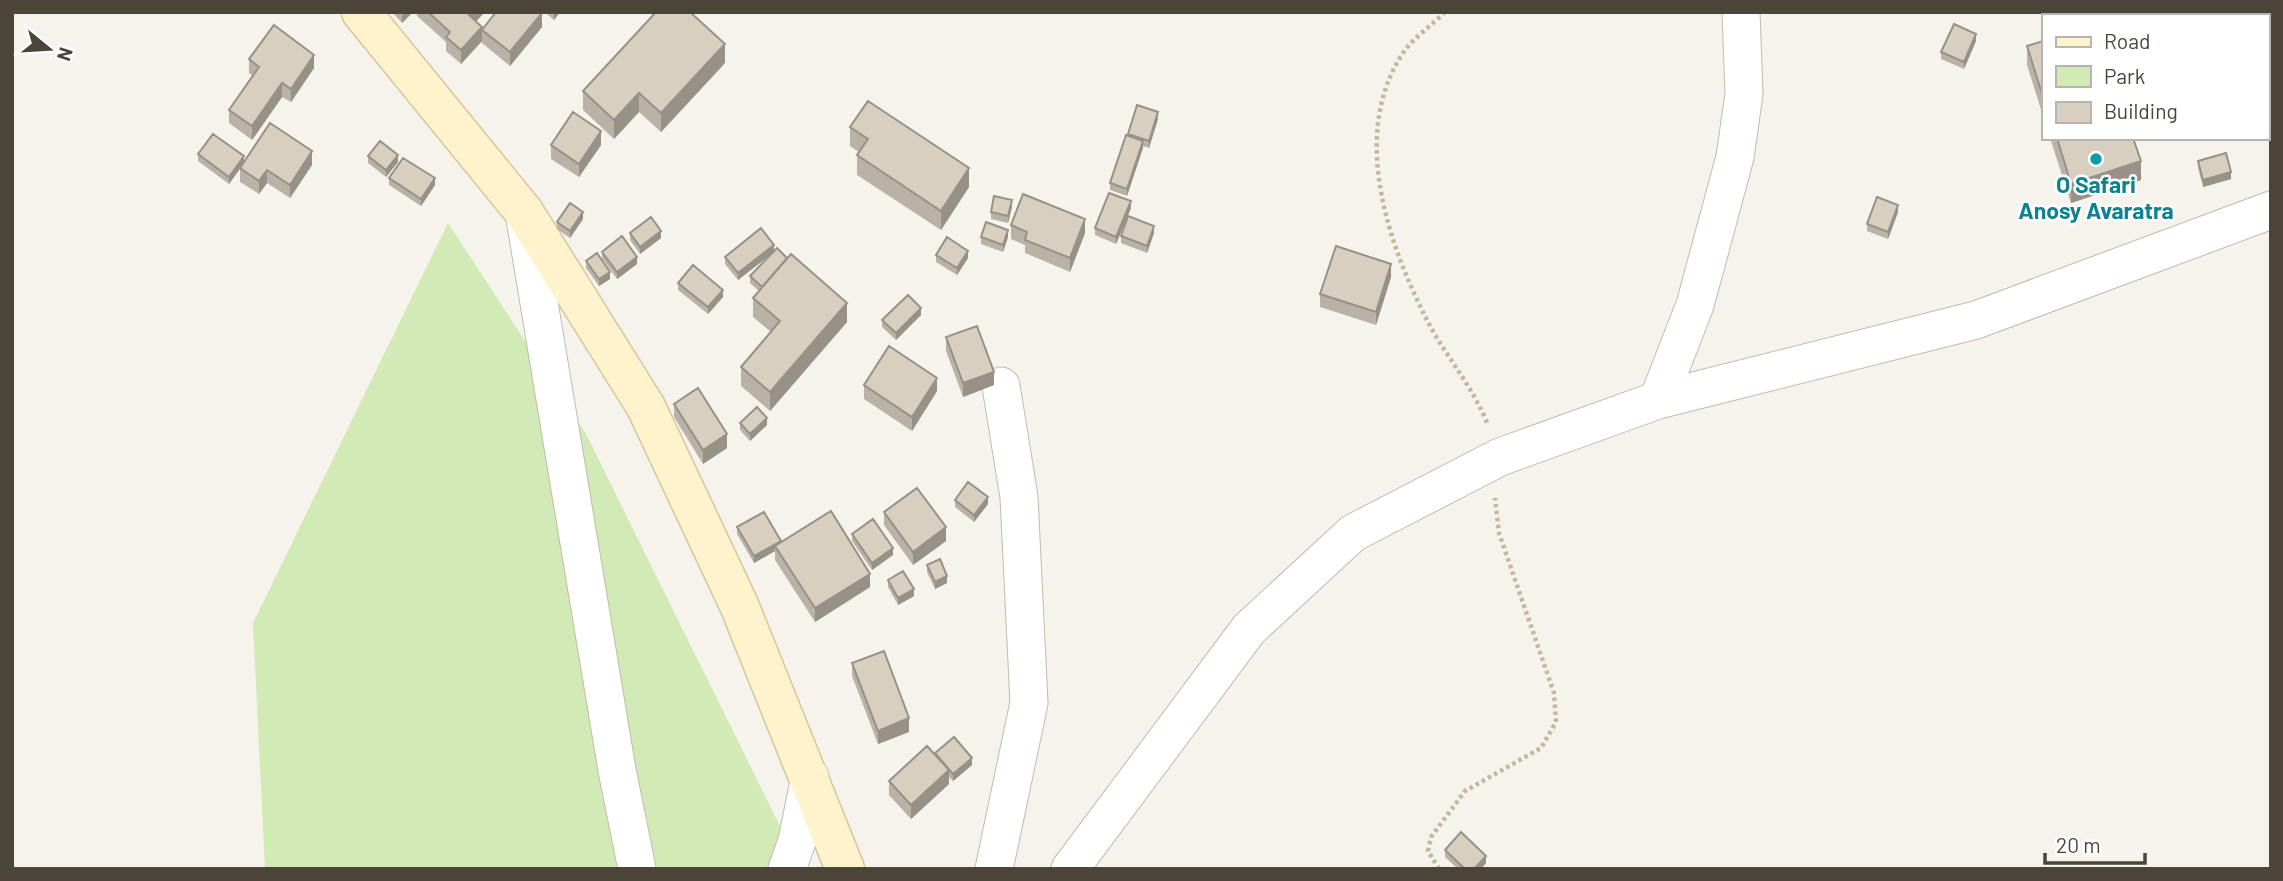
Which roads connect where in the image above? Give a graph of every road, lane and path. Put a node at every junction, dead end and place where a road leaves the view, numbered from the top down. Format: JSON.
{"nodes":[{"id":1,"x":361,"y":12,"type":"edge"},
{"id":2,"x":1446,"y":12,"type":"edge"},
{"id":3,"x":1741,"y":12,"type":"edge"},
{"id":4,"x":2271,"y":210,"type":"edge"},
{"id":5,"x":524,"y":212,"type":"junction"},
{"id":6,"x":1002,"y":387,"type":"dead end"},
{"id":7,"x":1658,"y":400,"type":"junction"},
{"id":8,"x":1500,"y":457,"type":"junction"},
{"id":9,"x":810,"y":777,"type":"junction"},
{"id":10,"x":638,"y":869,"type":"edge"},
{"id":11,"x":787,"y":869,"type":"edge"},
{"id":12,"x":845,"y":869,"type":"edge"},
{"id":13,"x":994,"y":869,"type":"edge"},
{"id":14,"x":1070,"y":869,"type":"edge"},
{"id":15,"x":1438,"y":869,"type":"edge"}],
"edges":[{"from":1,"to":5,"type":"main road"},
{"from":2,"to":8,"type":"path"},
{"from":3,"to":7,"type":"street"},
{"from":4,"to":7,"type":"street"},
{"from":5,"to":9,"type":"main road"},
{"from":5,"to":10,"type":"street"},
{"from":6,"to":13,"type":"street"},
{"from":7,"to":8,"type":"street"},
{"from":8,"to":14,"type":"street"},
{"from":8,"to":15,"type":"path"},
{"from":9,"to":11,"type":"street"},
{"from":9,"to":12,"type":"main road"}]}
